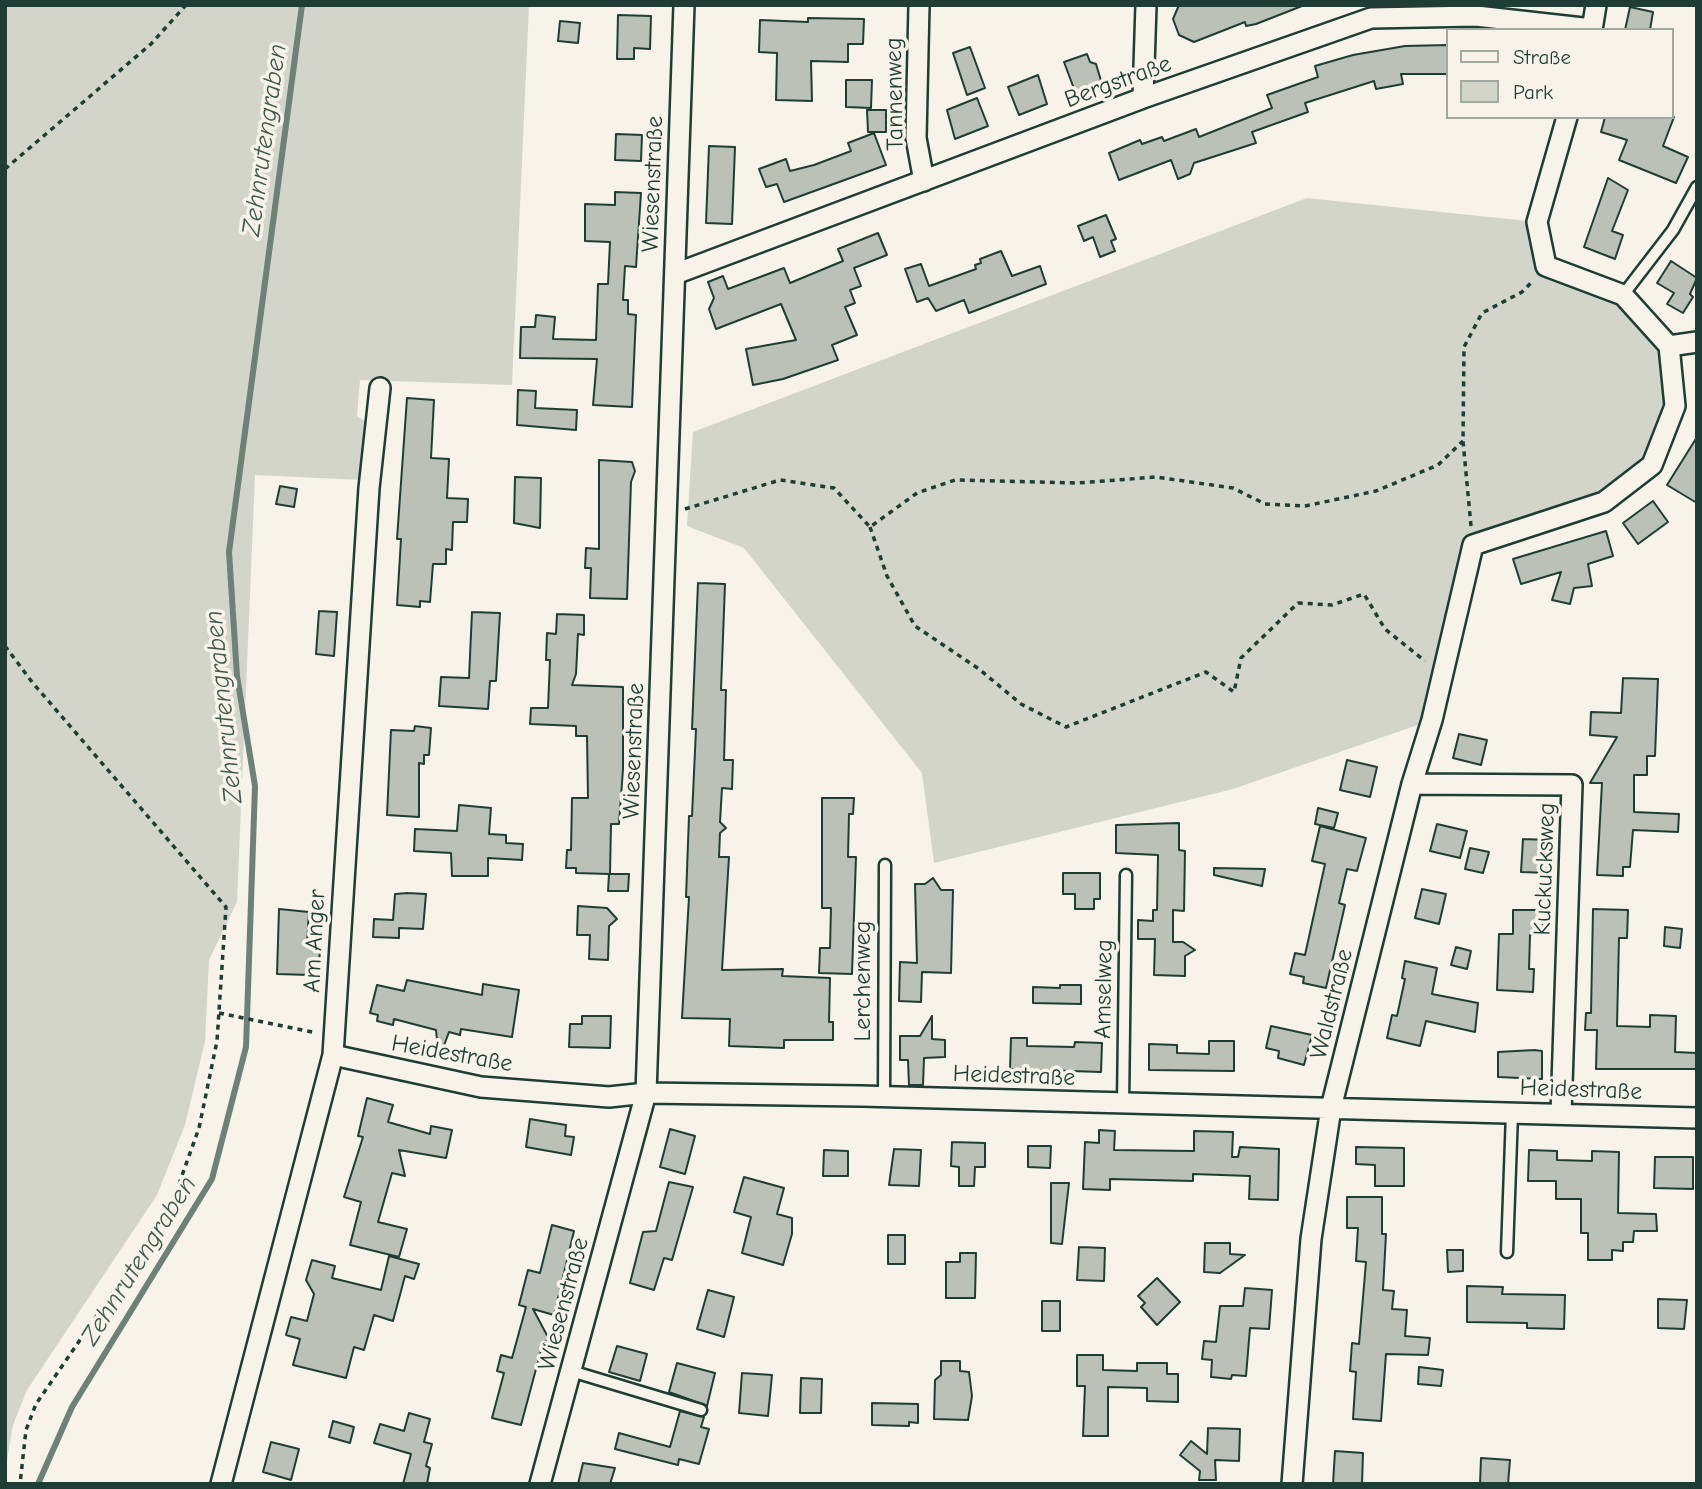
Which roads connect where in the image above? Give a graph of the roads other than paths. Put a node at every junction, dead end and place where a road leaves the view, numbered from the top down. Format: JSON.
{"nodes":[{"id":1,"x":684,"y":5,"type":"edge"},
{"id":2,"x":919,"y":5,"type":"edge"},
{"id":3,"x":1146,"y":5,"type":"edge"},
{"id":4,"x":1596,"y":5,"type":"edge"},
{"id":5,"x":1371,"y":12,"type":"edge"},
{"id":6,"x":1583,"y":28,"type":"edge"},
{"id":7,"x":1592,"y":28,"type":"edge"},
{"id":8,"x":1143,"y":98,"type":"junction"},
{"id":9,"x":1566,"y":119,"type":"edge"},
{"id":10,"x":924,"y":181,"type":"junction"},
{"id":11,"x":1697,"y":187,"type":"edge"},
{"id":12,"x":675,"y":274,"type":"junction"},
{"id":13,"x":1623,"y":295,"type":"junction"},
{"id":14,"x":1697,"y":342,"type":"edge"},
{"id":15,"x":1670,"y":346,"type":"junction"},
{"id":16,"x":380,"y":388,"type":"dead end"},
{"id":17,"x":1412,"y":784,"type":"junction"},
{"id":18,"x":885,"y":865,"type":"dead end"},
{"id":19,"x":1126,"y":876,"type":"dead end"},
{"id":20,"x":334,"y":1046,"type":"junction"},
{"id":21,"x":646,"y":1093,"type":"junction"},
{"id":22,"x":884,"y":1097,"type":"junction"},
{"id":23,"x":1123,"y":1104,"type":"junction"},
{"id":24,"x":1331,"y":1108,"type":"junction"},
{"id":25,"x":1512,"y":1112,"type":"junction"},
{"id":26,"x":1561,"y":1114,"type":"junction"},
{"id":27,"x":1697,"y":1118,"type":"edge"},
{"id":28,"x":1507,"y":1252,"type":"dead end"},
{"id":29,"x":571,"y":1371,"type":"junction"},
{"id":30,"x":701,"y":1410,"type":"dead end"},
{"id":31,"x":221,"y":1484,"type":"edge"},
{"id":32,"x":540,"y":1484,"type":"edge"},
{"id":33,"x":1292,"y":1484,"type":"edge"}],
"edges":[{"from":1,"to":12,"type":"street","name":"Wiesenstraße"},
{"from":2,"to":10,"type":"street","name":"Tannenweg"},
{"from":3,"to":8,"type":"street"},
{"from":4,"to":7,"type":"street"},
{"from":5,"to":6,"type":"street","name":"Bergstraße"},
{"from":5,"to":8,"type":"street","name":"Bergstraße"},
{"from":8,"to":10,"type":"street","name":"Bergstraße"},
{"from":9,"to":13,"type":"street"},
{"from":10,"to":12,"type":"street","name":"Bergstraße"},
{"from":11,"to":13,"type":"lane"},
{"from":12,"to":21,"type":"street","name":"Wiesenstraße"},
{"from":13,"to":15,"type":"street"},
{"from":14,"to":15,"type":"street"},
{"from":15,"to":17,"type":"street","name":"Waldstraße"},
{"from":16,"to":20,"type":"street","name":"Am Anger"},
{"from":17,"to":24,"type":"street","name":"Waldstraße"},
{"from":17,"to":26,"type":"street","name":"Kuckucksweg"},
{"from":18,"to":22,"type":"lane","name":"Lerchenweg"},
{"from":19,"to":23,"type":"lane","name":"Amselweg"},
{"from":20,"to":21,"type":"street","name":"Heidestraße"},
{"from":20,"to":31,"type":"street","name":"Am Anger"},
{"from":21,"to":22,"type":"street","name":"Heidestraße"},
{"from":21,"to":29,"type":"street","name":"Wiesenstraße"},
{"from":22,"to":23,"type":"street","name":"Heidestraße"},
{"from":23,"to":24,"type":"street","name":"Heidestraße"},
{"from":24,"to":25,"type":"street","name":"Heidestraße"},
{"from":24,"to":33,"type":"street","name":"Waldstraße"},
{"from":25,"to":26,"type":"street","name":"Heidestraße"},
{"from":25,"to":28,"type":"lane"},
{"from":26,"to":27,"type":"street","name":"Heidestraße"},
{"from":29,"to":30,"type":"lane"},
{"from":29,"to":32,"type":"street","name":"Wiesenstraße"}]}
